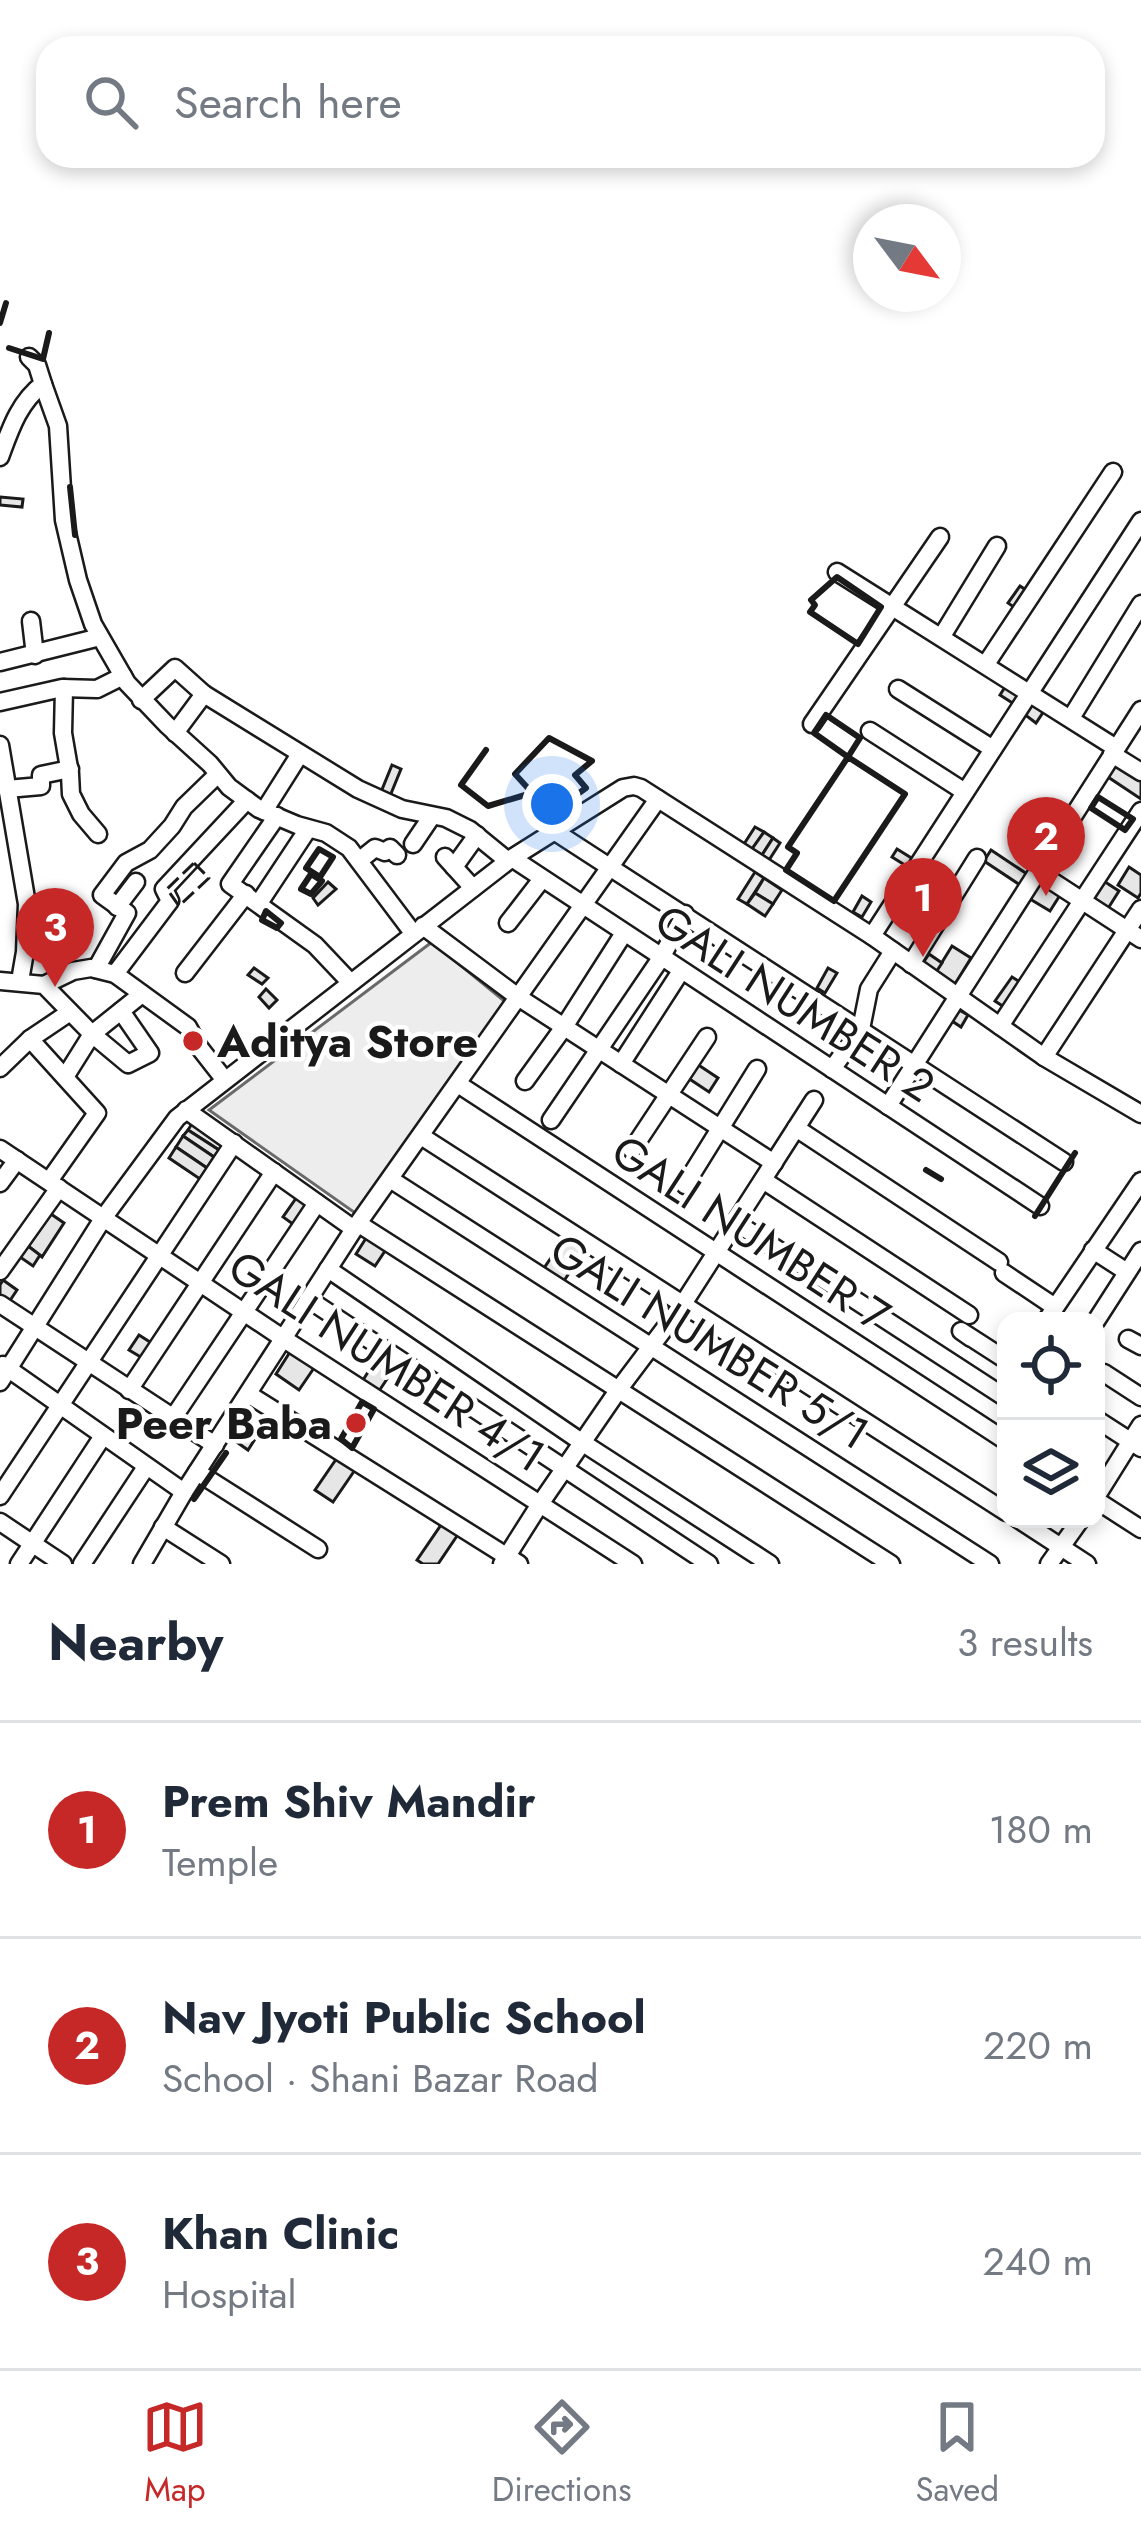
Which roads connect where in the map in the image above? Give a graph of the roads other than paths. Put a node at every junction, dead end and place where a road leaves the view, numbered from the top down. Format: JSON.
{"nodes":[{"id":1,"x":28,"y":357,"type":"dead end"},
{"id":2,"x":43,"y":384,"type":"junction"},
{"id":3,"x":0,"y":457,"type":"edge"},
{"id":4,"x":1113,"y":472,"type":"dead end"},
{"id":5,"x":1141,"y":520,"type":"edge"},
{"id":6,"x":940,"y":537,"type":"dead end"},
{"id":7,"x":998,"y":546,"type":"dead end"},
{"id":8,"x":837,"y":572,"type":"dead end"},
{"id":9,"x":1141,"y":604,"type":"edge"},
{"id":10,"x":893,"y":607,"type":"junction"},
{"id":11,"x":31,"y":621,"type":"dead end"},
{"id":12,"x":941,"y":636,"type":"junction"},
{"id":13,"x":100,"y":637,"type":"junction"},
{"id":14,"x":35,"y":655,"type":"junction"},
{"id":15,"x":0,"y":662,"type":"edge"},
{"id":16,"x":986,"y":664,"type":"junction"},
{"id":17,"x":123,"y":676,"type":"junction"},
{"id":18,"x":64,"y":688,"type":"junction"},
{"id":19,"x":898,"y":688,"type":"dead end"},
{"id":20,"x":1030,"y":692,"type":"junction"},
{"id":21,"x":204,"y":694,"type":"junction"},
{"id":22,"x":141,"y":700,"type":"junction"},
{"id":23,"x":0,"y":702,"type":"edge"},
{"id":24,"x":1141,"y":710,"type":"edge"},
{"id":25,"x":1071,"y":718,"type":"junction"},
{"id":26,"x":812,"y":724,"type":"dead end"},
{"id":27,"x":870,"y":731,"type":"dead end"},
{"id":28,"x":175,"y":733,"type":"junction"},
{"id":29,"x":0,"y":745,"type":"edge"},
{"id":30,"x":993,"y":748,"type":"junction"},
{"id":31,"x":1114,"y":751,"type":"junction"},
{"id":32,"x":299,"y":754,"type":"junction"},
{"id":33,"x":70,"y":769,"type":"junction"},
{"id":34,"x":1141,"y":772,"type":"edge"},
{"id":35,"x":217,"y":775,"type":"junction"},
{"id":36,"x":8,"y":789,"type":"junction"},
{"id":37,"x":965,"y":792,"type":"junction"},
{"id":38,"x":658,"y":799,"type":"junction"},
{"id":39,"x":247,"y":800,"type":"junction"},
{"id":40,"x":1141,"y":811,"type":"edge"},
{"id":41,"x":271,"y":814,"type":"junction"},
{"id":42,"x":432,"y":816,"type":"junction"},
{"id":43,"x":308,"y":829,"type":"junction"},
{"id":44,"x":554,"y":831,"type":"junction"},
{"id":45,"x":98,"y":834,"type":"dead end"},
{"id":46,"x":477,"y":836,"type":"junction"},
{"id":47,"x":413,"y":844,"type":"dead end"},
{"id":48,"x":397,"y":855,"type":"dead end"},
{"id":49,"x":976,"y":859,"type":"dead end"},
{"id":50,"x":360,"y":860,"type":"junction"},
{"id":51,"x":510,"y":860,"type":"junction"},
{"id":52,"x":610,"y":866,"type":"junction"},
{"id":53,"x":1038,"y":872,"type":"junction"},
{"id":54,"x":542,"y":879,"type":"junction"},
{"id":55,"x":136,"y":882,"type":"dead end"},
{"id":56,"x":473,"y":888,"type":"junction"},
{"id":57,"x":252,"y":899,"type":"junction"},
{"id":58,"x":1083,"y":901,"type":"junction"},
{"id":59,"x":581,"y":905,"type":"junction"},
{"id":60,"x":117,"y":908,"type":"junction"},
{"id":61,"x":1141,"y":909,"type":"edge"},
{"id":62,"x":685,"y":914,"type":"junction"},
{"id":63,"x":508,"y":923,"type":"dead end"},
{"id":64,"x":418,"y":930,"type":"junction"},
{"id":65,"x":624,"y":933,"type":"junction"},
{"id":66,"x":1134,"y":935,"type":"edge"},
{"id":67,"x":872,"y":936,"type":"junction"},
{"id":68,"x":893,"y":951,"type":"junction"},
{"id":69,"x":661,"y":958,"type":"junction"},
{"id":70,"x":911,"y":964,"type":"junction"},
{"id":71,"x":96,"y":969,"type":"junction"},
{"id":72,"x":681,"y":971,"type":"junction"},
{"id":73,"x":185,"y":973,"type":"dead end"},
{"id":74,"x":116,"y":974,"type":"junction"},
{"id":75,"x":0,"y":981,"type":"edge"},
{"id":76,"x":20,"y":981,"type":"junction"},
{"id":77,"x":350,"y":982,"type":"junction"},
{"id":78,"x":44,"y":985,"type":"junction"},
{"id":79,"x":142,"y":994,"type":"junction"},
{"id":80,"x":958,"y":996,"type":"junction"},
{"id":81,"x":518,"y":998,"type":"junction"},
{"id":82,"x":121,"y":1011,"type":"junction"},
{"id":83,"x":70,"y":1012,"type":"junction"},
{"id":84,"x":1000,"y":1026,"type":"junction"},
{"id":85,"x":564,"y":1027,"type":"junction"},
{"id":86,"x":861,"y":1029,"type":"junction"},
{"id":87,"x":92,"y":1034,"type":"junction"},
{"id":88,"x":707,"y":1036,"type":"dead end"},
{"id":89,"x":30,"y":1040,"type":"junction"},
{"id":90,"x":599,"y":1050,"type":"junction"},
{"id":91,"x":1044,"y":1057,"type":"junction"},
{"id":92,"x":621,"y":1064,"type":"junction"},
{"id":93,"x":914,"y":1064,"type":"junction"},
{"id":94,"x":0,"y":1068,"type":"edge"},
{"id":95,"x":758,"y":1069,"type":"dead end"},
{"id":96,"x":832,"y":1070,"type":"junction"},
{"id":97,"x":65,"y":1077,"type":"junction"},
{"id":98,"x":224,"y":1079,"type":"junction"},
{"id":99,"x":525,"y":1081,"type":"dead end"},
{"id":100,"x":458,"y":1084,"type":"junction"},
{"id":101,"x":668,"y":1094,"type":"junction"},
{"id":102,"x":814,"y":1100,"type":"dead end"},
{"id":103,"x":888,"y":1106,"type":"junction"},
{"id":104,"x":1139,"y":1109,"type":"edge"},
{"id":105,"x":186,"y":1110,"type":"junction"},
{"id":106,"x":551,"y":1120,"type":"dead end"},
{"id":107,"x":796,"y":1128,"type":"junction"},
{"id":108,"x":721,"y":1129,"type":"junction"},
{"id":109,"x":421,"y":1136,"type":"junction"},
{"id":110,"x":233,"y":1143,"type":"junction"},
{"id":111,"x":0,"y":1149,"type":"edge"},
{"id":112,"x":632,"y":1150,"type":"dead end"},
{"id":113,"x":16,"y":1160,"type":"junction"},
{"id":114,"x":1064,"y":1162,"type":"dead end"},
{"id":115,"x":774,"y":1163,"type":"junction"},
{"id":116,"x":274,"y":1172,"type":"junction"},
{"id":117,"x":390,"y":1180,"type":"junction"},
{"id":118,"x":763,"y":1180,"type":"junction"},
{"id":119,"x":1141,"y":1181,"type":"edge"},
{"id":120,"x":0,"y":1183,"type":"edge"},
{"id":121,"x":685,"y":1184,"type":"dead end"},
{"id":122,"x":54,"y":1185,"type":"junction"},
{"id":123,"x":317,"y":1203,"type":"junction"},
{"id":124,"x":1040,"y":1206,"type":"dead end"},
{"id":125,"x":104,"y":1217,"type":"junction"},
{"id":126,"x":735,"y":1222,"type":"junction"},
{"id":127,"x":356,"y":1226,"type":"junction"},
{"id":128,"x":1093,"y":1250,"type":"junction"},
{"id":129,"x":1141,"y":1251,"type":"edge"},
{"id":130,"x":716,"y":1252,"type":"junction"},
{"id":131,"x":158,"y":1254,"type":"junction"},
{"id":132,"x":328,"y":1269,"type":"junction"},
{"id":133,"x":0,"y":1271,"type":"edge"},
{"id":134,"x":1127,"y":1272,"type":"junction"},
{"id":135,"x":200,"y":1283,"type":"junction"},
{"id":136,"x":308,"y":1299,"type":"junction"},
{"id":137,"x":0,"y":1304,"type":"edge"},
{"id":138,"x":682,"y":1304,"type":"junction"},
{"id":139,"x":244,"y":1312,"type":"junction"},
{"id":140,"x":1049,"y":1312,"type":"edge"},
{"id":141,"x":1052,"y":1312,"type":"edge"},
{"id":142,"x":1102,"y":1312,"type":"edge"},
{"id":143,"x":969,"y":1315,"type":"dead end"},
{"id":144,"x":34,"y":1329,"type":"junction"},
{"id":145,"x":971,"y":1338,"type":"dead end"},
{"id":146,"x":284,"y":1339,"type":"junction"},
{"id":147,"x":652,"y":1348,"type":"junction"},
{"id":148,"x":997,"y":1354,"type":"edge"},
{"id":149,"x":86,"y":1363,"type":"junction"},
{"id":150,"x":3,"y":1372,"type":"edge"},
{"id":151,"x":1105,"y":1374,"type":"edge"},
{"id":152,"x":997,"y":1385,"type":"edge"},
{"id":153,"x":129,"y":1390,"type":"junction"},
{"id":154,"x":619,"y":1390,"type":"junction"},
{"id":155,"x":248,"y":1394,"type":"junction"},
{"id":156,"x":1141,"y":1397,"type":"edge"},
{"id":157,"x":58,"y":1405,"type":"junction"},
{"id":158,"x":173,"y":1418,"type":"junction"},
{"id":159,"x":1098,"y":1420,"type":"edge"},
{"id":160,"x":1141,"y":1425,"type":"edge"},
{"id":161,"x":997,"y":1435,"type":"edge"},
{"id":162,"x":103,"y":1436,"type":"junction"},
{"id":163,"x":584,"y":1443,"type":"junction"},
{"id":164,"x":214,"y":1445,"type":"junction"},
{"id":165,"x":1136,"y":1445,"type":"edge"},
{"id":166,"x":146,"y":1467,"type":"junction"},
{"id":167,"x":564,"y":1470,"type":"junction"},
{"id":168,"x":197,"y":1472,"type":"junction"},
{"id":169,"x":1105,"y":1486,"type":"edge"},
{"id":170,"x":184,"y":1492,"type":"junction"},
{"id":171,"x":0,"y":1496,"type":"edge"},
{"id":172,"x":540,"y":1504,"type":"junction"},
{"id":173,"x":1105,"y":1504,"type":"edge"},
{"id":174,"x":997,"y":1505,"type":"edge"},
{"id":175,"x":0,"y":1522,"type":"edge"},
{"id":176,"x":163,"y":1527,"type":"junction"},
{"id":177,"x":1032,"y":1528,"type":"edge"},
{"id":178,"x":1074,"y":1528,"type":"edge"},
{"id":179,"x":1141,"y":1529,"type":"edge"},
{"id":180,"x":32,"y":1544,"type":"junction"},
{"id":181,"x":1061,"y":1546,"type":"junction"},
{"id":182,"x":317,"y":1549,"type":"dead end"},
{"id":183,"x":510,"y":1561,"type":"edge"},
{"id":184,"x":20,"y":1564,"type":"edge"},
{"id":185,"x":63,"y":1564,"type":"edge"},
{"id":186,"x":82,"y":1564,"type":"edge"},
{"id":187,"x":142,"y":1564,"type":"edge"},
{"id":188,"x":221,"y":1564,"type":"edge"},
{"id":189,"x":633,"y":1564,"type":"edge"},
{"id":190,"x":709,"y":1564,"type":"edge"},
{"id":191,"x":770,"y":1564,"type":"edge"},
{"id":192,"x":891,"y":1564,"type":"edge"},
{"id":193,"x":990,"y":1564,"type":"edge"},
{"id":194,"x":1049,"y":1564,"type":"edge"},
{"id":195,"x":1087,"y":1564,"type":"edge"}],
"edges":[{"from":1,"to":2,"type":"street"},
{"from":2,"to":3,"type":"street"},
{"from":2,"to":13,"type":"street"},
{"from":4,"to":16,"type":"street"},
{"from":5,"to":20,"type":"street"},
{"from":6,"to":10,"type":"street"},
{"from":7,"to":12,"type":"street"},
{"from":8,"to":10,"type":"street"},
{"from":9,"to":25,"type":"street"},
{"from":10,"to":12,"type":"street"},
{"from":10,"to":26,"type":"street"},
{"from":11,"to":14,"type":"street"},
{"from":12,"to":16,"type":"street"},
{"from":13,"to":14,"type":"street"},
{"from":13,"to":17,"type":"street"},
{"from":14,"to":15,"type":"street"},
{"from":16,"to":20,"type":"street"},
{"from":17,"to":18,"type":"street"},
{"from":17,"to":22,"type":"street"},
{"from":18,"to":23,"type":"street"},
{"from":18,"to":33,"type":"street"},
{"from":19,"to":30,"type":"street"},
{"from":20,"to":25,"type":"street"},
{"from":20,"to":30,"type":"street"},
{"from":21,"to":22,"type":"street","name":"GALI NUMBER 2"},
{"from":21,"to":28,"type":"street"},
{"from":21,"to":32,"type":"street","name":"GALI NUMBER 2"},
{"from":22,"to":28,"type":"street"},
{"from":24,"to":31,"type":"street"},
{"from":25,"to":31,"type":"street"},
{"from":27,"to":37,"type":"street"},
{"from":28,"to":35,"type":"street"},
{"from":29,"to":36,"type":"street"},
{"from":30,"to":37,"type":"street"},
{"from":31,"to":34,"type":"street"},
{"from":31,"to":53,"type":"street"},
{"from":32,"to":41,"type":"street"},
{"from":32,"to":42,"type":"street","name":"GALI NUMBER 2"},
{"from":33,"to":36,"type":"street"},
{"from":33,"to":45,"type":"street"},
{"from":35,"to":39,"type":"street"},
{"from":35,"to":60,"type":"street"},
{"from":36,"to":76,"type":"street"},
{"from":37,"to":67,"type":"street"},
{"from":38,"to":44,"type":"street"},
{"from":38,"to":52,"type":"street"},
{"from":38,"to":67,"type":"street"},
{"from":39,"to":41,"type":"street"},
{"from":39,"to":74,"type":"street"},
{"from":40,"to":58,"type":"street"},
{"from":41,"to":43,"type":"street"},
{"from":41,"to":57,"type":"street"},
{"from":42,"to":46,"type":"street","name":"GALI NUMBER 2"},
{"from":42,"to":47,"type":"street"},
{"from":43,"to":50,"type":"street"},
{"from":43,"to":57,"type":"street"},
{"from":44,"to":51,"type":"street"},
{"from":44,"to":52,"type":"street"},
{"from":46,"to":51,"type":"street","name":"GALI NUMBER 2"},
{"from":46,"to":56,"type":"street"},
{"from":48,"to":50,"type":"street"},
{"from":49,"to":70,"type":"street"},
{"from":50,"to":64,"type":"street"},
{"from":51,"to":54,"type":"street","name":"GALI NUMBER 2"},
{"from":51,"to":56,"type":"street"},
{"from":52,"to":59,"type":"street"},
{"from":52,"to":62,"type":"street"},
{"from":53,"to":58,"type":"street"},
{"from":53,"to":80,"type":"street"},
{"from":54,"to":59,"type":"street","name":"GALI NUMBER 2"},
{"from":54,"to":63,"type":"street"},
{"from":55,"to":60,"type":"street"},
{"from":56,"to":64,"type":"street"},
{"from":57,"to":73,"type":"street"},
{"from":57,"to":77,"type":"street"},
{"from":58,"to":66,"type":"street"},
{"from":58,"to":84,"type":"street"},
{"from":59,"to":65,"type":"street","name":"GALI NUMBER 2"},
{"from":59,"to":81,"type":"street"},
{"from":60,"to":71,"type":"street"},
{"from":61,"to":66,"type":"street"},
{"from":62,"to":69,"type":"street"},
{"from":62,"to":86,"type":"street"},
{"from":64,"to":77,"type":"street"},
{"from":64,"to":81,"type":"street"},
{"from":65,"to":69,"type":"street","name":"GALI NUMBER 2"},
{"from":65,"to":85,"type":"street"},
{"from":66,"to":91,"type":"street"},
{"from":67,"to":68,"type":"street"},
{"from":68,"to":70,"type":"street"},
{"from":68,"to":86,"type":"street"},
{"from":69,"to":72,"type":"street","name":"GALI NUMBER 2"},
{"from":69,"to":90,"type":"street"},
{"from":70,"to":80,"type":"street"},
{"from":71,"to":74,"type":"street"},
{"from":71,"to":78,"type":"street"},
{"from":72,"to":92,"type":"street"},
{"from":72,"to":96,"type":"street","name":"GALI NUMBER 2"},
{"from":74,"to":79,"type":"street"},
{"from":75,"to":76,"type":"street"},
{"from":76,"to":78,"type":"street"},
{"from":77,"to":98,"type":"street"},
{"from":78,"to":83,"type":"street"},
{"from":79,"to":82,"type":"street"},
{"from":79,"to":98,"type":"street"},
{"from":80,"to":84,"type":"street"},
{"from":80,"to":93,"type":"street"},
{"from":81,"to":85,"type":"street"},
{"from":81,"to":100,"type":"street"},
{"from":82,"to":87,"type":"street"},
{"from":82,"to":87,"type":"street"},
{"from":83,"to":87,"type":"street"},
{"from":83,"to":89,"type":"street"},
{"from":84,"to":91,"type":"street"},
{"from":85,"to":90,"type":"street"},
{"from":85,"to":99,"type":"street"},
{"from":86,"to":93,"type":"street"},
{"from":86,"to":96,"type":"street"},
{"from":87,"to":97,"type":"street"},
{"from":88,"to":101,"type":"street"},
{"from":89,"to":94,"type":"street"},
{"from":89,"to":97,"type":"street"},
{"from":90,"to":92,"type":"street"},
{"from":90,"to":106,"type":"street"},
{"from":91,"to":104,"type":"street"},
{"from":92,"to":101,"type":"street"},
{"from":93,"to":103,"type":"street"},
{"from":93,"to":114,"type":"street"},
{"from":95,"to":108,"type":"street"},
{"from":96,"to":103,"type":"street","name":"GALI NUMBER 2"},
{"from":97,"to":122,"type":"street"},
{"from":98,"to":105,"type":"street"},
{"from":100,"to":109,"type":"street"},
{"from":100,"to":130,"type":"street","name":"GALI NUMBER 7"},
{"from":101,"to":108,"type":"street"},
{"from":101,"to":112,"type":"street"},
{"from":102,"to":107,"type":"street"},
{"from":103,"to":124,"type":"street","name":"GALI NUMBER 2"},
{"from":105,"to":110,"type":"street"},
{"from":105,"to":125,"type":"street"},
{"from":107,"to":115,"type":"street"},
{"from":107,"to":140,"type":"street"},
{"from":108,"to":115,"type":"street"},
{"from":108,"to":121,"type":"street"},
{"from":109,"to":117,"type":"street"},
{"from":109,"to":138,"type":"street"},
{"from":110,"to":116,"type":"street"},
{"from":110,"to":131,"type":"street"},
{"from":111,"to":113,"type":"street","name":"GALI NUMBER 4/1"},
{"from":113,"to":120,"type":"street"},
{"from":113,"to":122,"type":"street","name":"GALI NUMBER 4/1"},
{"from":115,"to":118,"type":"street"},
{"from":116,"to":123,"type":"street"},
{"from":116,"to":135,"type":"street"},
{"from":117,"to":127,"type":"street"},
{"from":117,"to":147,"type":"street","name":"GALI NUMBER 5/1"},
{"from":118,"to":126,"type":"street"},
{"from":118,"to":143,"type":"street"},
{"from":119,"to":128,"type":"street"},
{"from":122,"to":125,"type":"street","name":"GALI NUMBER 4/1"},
{"from":122,"to":133,"type":"street"},
{"from":123,"to":127,"type":"street"},
{"from":123,"to":139,"type":"street"},
{"from":125,"to":131,"type":"street","name":"GALI NUMBER 4/1"},
{"from":125,"to":144,"type":"street"},
{"from":126,"to":130,"type":"street"},
{"from":126,"to":152,"type":"street"},
{"from":127,"to":132,"type":"street"},
{"from":127,"to":154,"type":"street"},
{"from":128,"to":134,"type":"street"},
{"from":128,"to":141,"type":"street"},
{"from":129,"to":134,"type":"street"},
{"from":130,"to":138,"type":"street"},
{"from":130,"to":161,"type":"street","name":"GALI NUMBER 7"},
{"from":131,"to":135,"type":"street","name":"GALI NUMBER 4/1"},
{"from":131,"to":149,"type":"street"},
{"from":132,"to":136,"type":"street"},
{"from":132,"to":163,"type":"street"},
{"from":134,"to":142,"type":"street"},
{"from":135,"to":139,"type":"street","name":"GALI NUMBER 4/1"},
{"from":135,"to":153,"type":"street"},
{"from":136,"to":146,"type":"street"},
{"from":136,"to":167,"type":"street"},
{"from":137,"to":144,"type":"street"},
{"from":138,"to":147,"type":"street"},
{"from":138,"to":174,"type":"street"},
{"from":139,"to":146,"type":"street","name":"GALI NUMBER 4/1"},
{"from":139,"to":158,"type":"street"},
{"from":144,"to":149,"type":"street"},
{"from":144,"to":150,"type":"street"},
{"from":145,"to":148,"type":"street"},
{"from":146,"to":155,"type":"street"},
{"from":146,"to":172,"type":"street","name":"GALI NUMBER 4/1"},
{"from":147,"to":154,"type":"street"},
{"from":147,"to":193,"type":"street","name":"GALI NUMBER 5/1"},
{"from":149,"to":153,"type":"street"},
{"from":149,"to":157,"type":"street"},
{"from":150,"to":157,"type":"street"},
{"from":151,"to":156,"type":"street"},
{"from":153,"to":158,"type":"street"},
{"from":154,"to":163,"type":"street"},
{"from":154,"to":192,"type":"street"},
{"from":155,"to":164,"type":"street"},
{"from":155,"to":183,"type":"street"},
{"from":157,"to":162,"type":"street"},
{"from":157,"to":171,"type":"street"},
{"from":158,"to":164,"type":"street"},
{"from":159,"to":165,"type":"street"},
{"from":160,"to":165,"type":"street"},
{"from":162,"to":166,"type":"street"},
{"from":162,"to":180,"type":"street"},
{"from":163,"to":167,"type":"street"},
{"from":163,"to":191,"type":"street"},
{"from":164,"to":168,"type":"street"},
{"from":165,"to":169,"type":"street"},
{"from":166,"to":170,"type":"street"},
{"from":166,"to":186,"type":"street"},
{"from":167,"to":172,"type":"street"},
{"from":167,"to":190,"type":"street"},
{"from":168,"to":170,"type":"street"},
{"from":168,"to":182,"type":"street"},
{"from":170,"to":176,"type":"street"},
{"from":172,"to":183,"type":"street"},
{"from":172,"to":189,"type":"street","name":"GALI NUMBER 4/1"},
{"from":173,"to":179,"type":"street"},
{"from":175,"to":180,"type":"street"},
{"from":176,"to":187,"type":"street"},
{"from":176,"to":188,"type":"street"},
{"from":177,"to":181,"type":"street"},
{"from":178,"to":181,"type":"street"},
{"from":180,"to":184,"type":"street"},
{"from":180,"to":185,"type":"street"},
{"from":181,"to":194,"type":"street"},
{"from":181,"to":195,"type":"street"}]}
